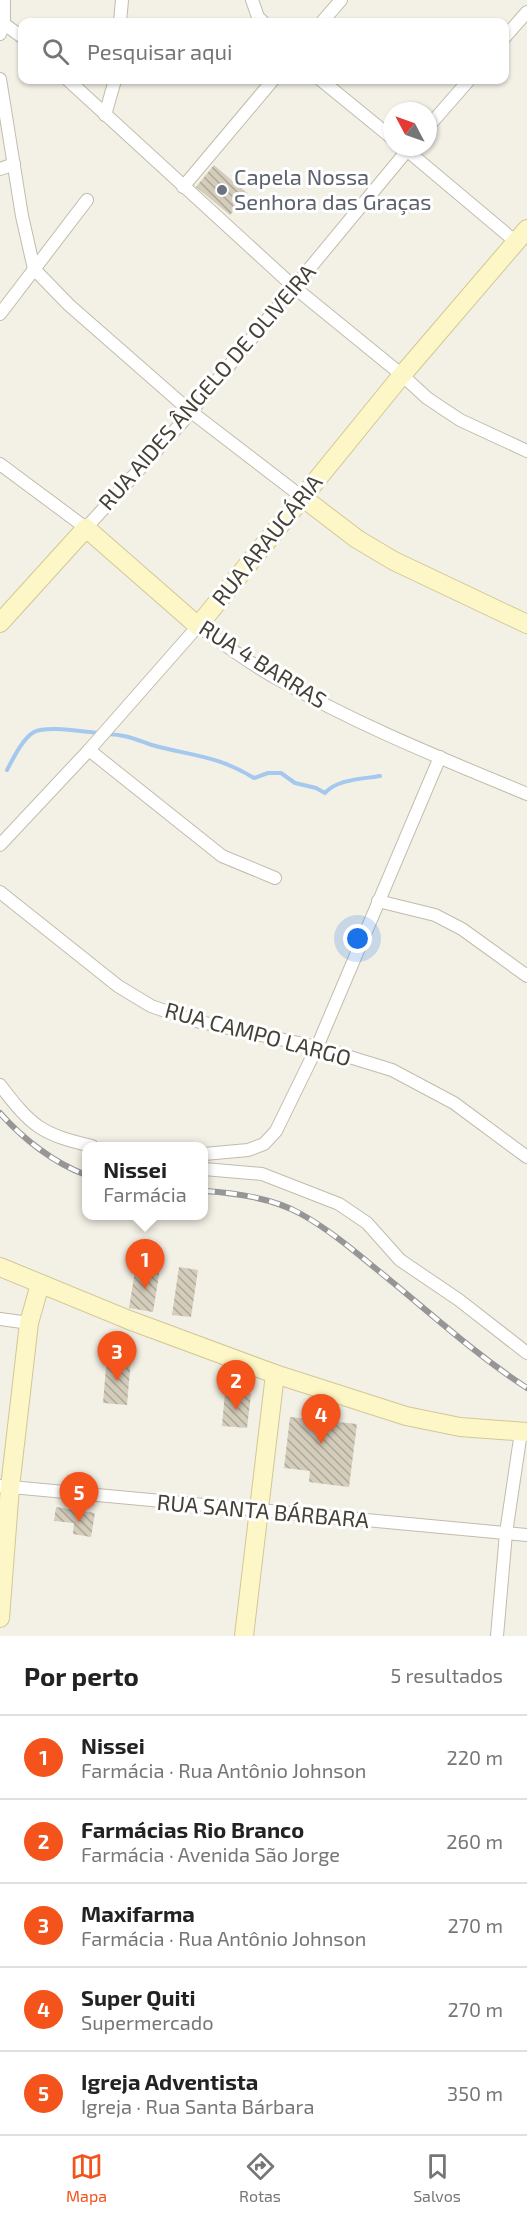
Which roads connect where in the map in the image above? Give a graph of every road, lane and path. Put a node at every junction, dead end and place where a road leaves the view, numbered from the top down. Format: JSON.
{"nodes":[{"id":1,"x":4,"y":0,"type":"edge"},
{"id":2,"x":122,"y":0,"type":"edge"},
{"id":3,"x":252,"y":0,"type":"edge"},
{"id":4,"x":341,"y":0,"type":"edge"},
{"id":5,"x":527,"y":12,"type":"edge"},
{"id":6,"x":120,"y":18,"type":"edge"},
{"id":7,"x":259,"y":18,"type":"edge"},
{"id":8,"x":325,"y":18,"type":"edge"},
{"id":9,"x":2,"y":29,"type":"edge"},
{"id":10,"x":509,"y":32,"type":"edge"},
{"id":11,"x":18,"y":35,"type":"edge"},
{"id":12,"x":0,"y":79,"type":"edge"},
{"id":13,"x":72,"y":84,"type":"edge"},
{"id":14,"x":113,"y":84,"type":"edge"},
{"id":15,"x":270,"y":84,"type":"edge"},
{"id":16,"x":326,"y":84,"type":"edge"},
{"id":17,"x":466,"y":84,"type":"edge"},
{"id":18,"x":105,"y":114,"type":"junction"},
{"id":19,"x":437,"y":117,"type":"edge"},
{"id":20,"x":383,"y":131,"type":"edge"},
{"id":21,"x":400,"y":156,"type":"edge"},
{"id":22,"x":418,"y":156,"type":"edge"},
{"id":23,"x":14,"y":164,"type":"junction"},
{"id":24,"x":0,"y":169,"type":"edge"},
{"id":25,"x":183,"y":187,"type":"junction"},
{"id":26,"x":87,"y":200,"type":"dead end"},
{"id":27,"x":522,"y":235,"type":"edge"},
{"id":28,"x":34,"y":269,"type":"junction"},
{"id":29,"x":294,"y":287,"type":"junction"},
{"id":30,"x":0,"y":314,"type":"edge"},
{"id":31,"x":402,"y":375,"type":"junction"},
{"id":32,"x":190,"y":411,"type":"junction"},
{"id":33,"x":527,"y":451,"type":"edge"},
{"id":34,"x":0,"y":464,"type":"edge"},
{"id":35,"x":302,"y":497,"type":"junction"},
{"id":36,"x":86,"y":528,"type":"junction"},
{"id":37,"x":0,"y":623,"type":"edge"},
{"id":38,"x":527,"y":624,"type":"edge"},
{"id":39,"x":198,"y":626,"type":"junction"},
{"id":40,"x":89,"y":750,"type":"junction"},
{"id":41,"x":440,"y":757,"type":"junction"},
{"id":42,"x":527,"y":794,"type":"edge"},
{"id":43,"x":0,"y":845,"type":"edge"},
{"id":44,"x":275,"y":878,"type":"dead end"},
{"id":45,"x":0,"y":892,"type":"edge"},
{"id":46,"x":378,"y":901,"type":"junction"},
{"id":47,"x":527,"y":976,"type":"edge"},
{"id":48,"x":317,"y":1047,"type":"junction"},
{"id":49,"x":0,"y":1085,"type":"edge"},
{"id":50,"x":82,"y":1144,"type":"edge"},
{"id":51,"x":208,"y":1154,"type":"edge"},
{"id":52,"x":527,"y":1157,"type":"edge"},
{"id":53,"x":208,"y":1169,"type":"edge"},
{"id":54,"x":0,"y":1267,"type":"edge"},
{"id":55,"x":40,"y":1284,"type":"junction"},
{"id":56,"x":0,"y":1319,"type":"edge"},
{"id":57,"x":29,"y":1323,"type":"junction"},
{"id":58,"x":527,"y":1353,"type":"edge"},
{"id":59,"x":275,"y":1374,"type":"junction"},
{"id":60,"x":524,"y":1432,"type":"edge"},
{"id":61,"x":5,"y":1487,"type":"edge"},
{"id":62,"x":259,"y":1511,"type":"junction"},
{"id":63,"x":506,"y":1533,"type":"junction"},
{"id":64,"x":527,"y":1535,"type":"edge"},
{"id":65,"x":0,"y":1618,"type":"edge"},
{"id":66,"x":244,"y":1636,"type":"edge"},
{"id":67,"x":497,"y":1636,"type":"edge"}],
"edges":[{"from":1,"to":9,"type":"street"},
{"from":2,"to":6,"type":"street"},
{"from":3,"to":7,"type":"street"},
{"from":4,"to":8,"type":"street"},
{"from":5,"to":10,"type":"street"},
{"from":9,"to":11,"type":"street"},
{"from":12,"to":23,"type":"street"},
{"from":13,"to":18,"type":"street"},
{"from":14,"to":18,"type":"street"},
{"from":15,"to":25,"type":"street"},
{"from":16,"to":20,"type":"street"},
{"from":17,"to":19,"type":"street"},
{"from":18,"to":25,"type":"street"},
{"from":21,"to":29,"type":"street","name":"RUA AIDES ÂNGELO DE OLIVEIRA"},
{"from":22,"to":27,"type":"street"},
{"from":23,"to":24,"type":"street"},
{"from":23,"to":28,"type":"street"},
{"from":25,"to":29,"type":"street"},
{"from":26,"to":28,"type":"street"},
{"from":27,"to":31,"type":"street","name":"RUA ARAUCÁRIA"},
{"from":28,"to":30,"type":"street"},
{"from":28,"to":32,"type":"street"},
{"from":29,"to":31,"type":"street"},
{"from":29,"to":32,"type":"street","name":"RUA AIDES ÂNGELO DE OLIVEIRA"},
{"from":31,"to":33,"type":"street"},
{"from":31,"to":35,"type":"street","name":"RUA ARAUCÁRIA"},
{"from":32,"to":35,"type":"street"},
{"from":32,"to":36,"type":"street","name":"RUA AIDES ÂNGELO DE OLIVEIRA"},
{"from":34,"to":36,"type":"street","name":"RUA 4 BARRAS"},
{"from":35,"to":38,"type":"street"},
{"from":35,"to":39,"type":"street","name":"RUA ARAUCÁRIA"},
{"from":36,"to":37,"type":"street","name":"RUA AIDES ÂNGELO DE OLIVEIRA"},
{"from":36,"to":39,"type":"street","name":"RUA 4 BARRAS"},
{"from":39,"to":40,"type":"street","name":"RUA ARAUCÁRIA"},
{"from":39,"to":41,"type":"street","name":"RUA 4 BARRAS"},
{"from":40,"to":43,"type":"street","name":"RUA ARAUCÁRIA"},
{"from":40,"to":44,"type":"street"},
{"from":41,"to":42,"type":"street","name":"RUA 4 BARRAS"},
{"from":41,"to":46,"type":"street"},
{"from":45,"to":48,"type":"street","name":"RUA CAMPO LARGO"},
{"from":46,"to":47,"type":"street"},
{"from":46,"to":48,"type":"street"},
{"from":48,"to":51,"type":"street"},
{"from":48,"to":52,"type":"street","name":"RUA CAMPO LARGO"},
{"from":49,"to":50,"type":"street"},
{"from":53,"to":58,"type":"street"},
{"from":54,"to":55,"type":"street"},
{"from":55,"to":57,"type":"street"},
{"from":55,"to":59,"type":"street"},
{"from":56,"to":57,"type":"street"},
{"from":57,"to":61,"type":"street"},
{"from":59,"to":60,"type":"street"},
{"from":59,"to":62,"type":"street"},
{"from":60,"to":63,"type":"street"},
{"from":61,"to":62,"type":"street","name":"RUA SANTA BÁRBARA"},
{"from":61,"to":65,"type":"street"},
{"from":62,"to":63,"type":"street","name":"RUA SANTA BÁRBARA"},
{"from":62,"to":66,"type":"street"},
{"from":63,"to":64,"type":"street","name":"RUA SANTA BÁRBARA"},
{"from":63,"to":67,"type":"street"}]}
